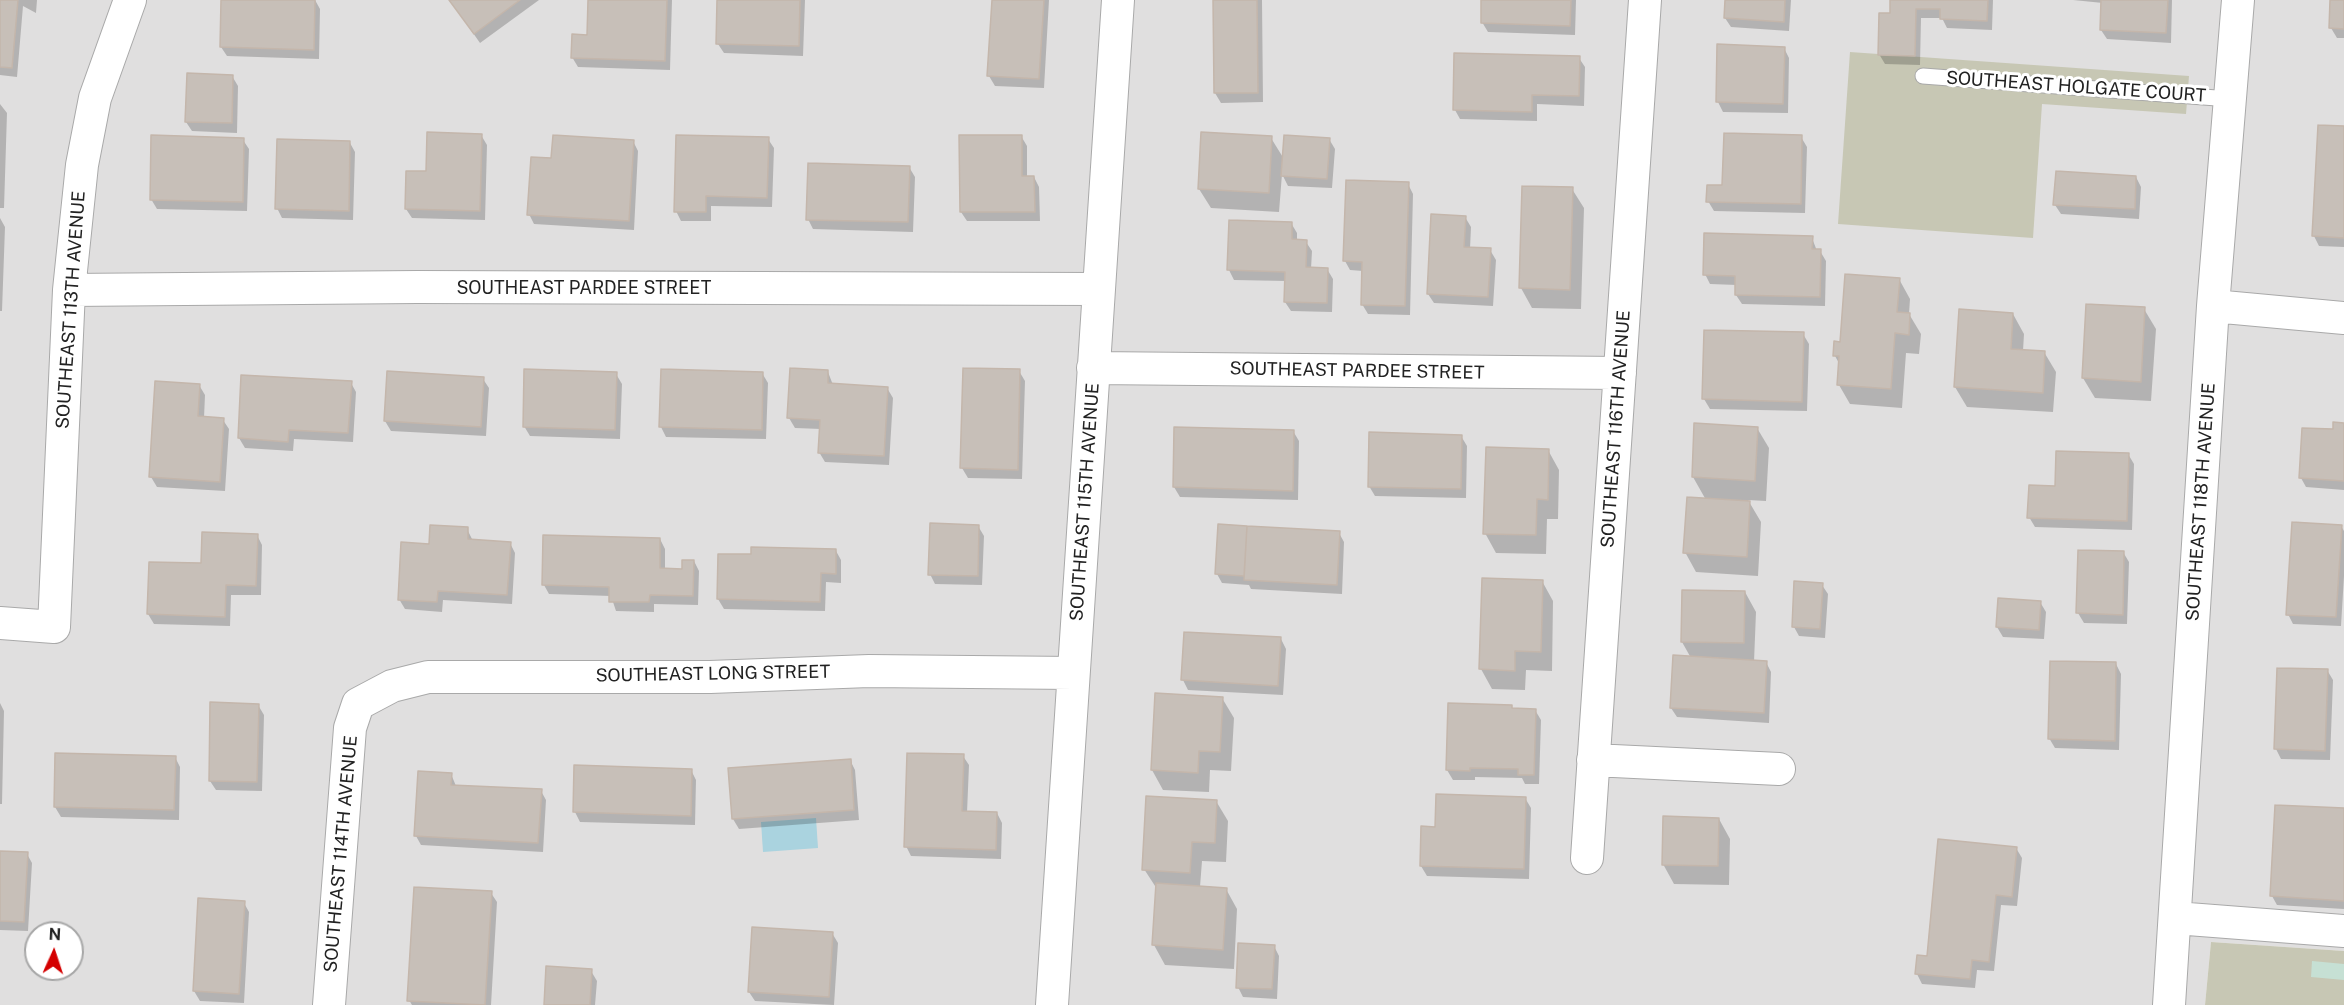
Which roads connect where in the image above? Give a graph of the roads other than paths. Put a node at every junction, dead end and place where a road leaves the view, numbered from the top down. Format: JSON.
{"nodes":[{"id":1,"x":130,"y":0,"type":"edge"},
{"id":2,"x":1118,"y":0,"type":"edge"},
{"id":3,"x":1645,"y":0,"type":"edge"},
{"id":4,"x":2238,"y":0,"type":"edge"},
{"id":5,"x":1923,"y":76,"type":"dead end"},
{"id":6,"x":2230,"y":99,"type":"junction"},
{"id":7,"x":1098,"y":289,"type":"junction"},
{"id":8,"x":69,"y":290,"type":"junction"},
{"id":9,"x":2213,"y":306,"type":"junction"},
{"id":10,"x":2344,"y":318,"type":"edge"},
{"id":11,"x":1093,"y":368,"type":"junction"},
{"id":12,"x":1620,"y":373,"type":"junction"},
{"id":13,"x":0,"y":624,"type":"edge"},
{"id":14,"x":1073,"y":673,"type":"junction"},
{"id":15,"x":358,"y":704,"type":"joint"},
{"id":16,"x":1593,"y":760,"type":"junction"},
{"id":17,"x":1779,"y":769,"type":"dead end"},
{"id":18,"x":1587,"y":858,"type":"dead end"},
{"id":19,"x":2175,"y":918,"type":"junction"},
{"id":20,"x":2344,"y":931,"type":"edge"},
{"id":21,"x":329,"y":1005,"type":"edge"},
{"id":22,"x":1052,"y":1005,"type":"edge"},
{"id":23,"x":2169,"y":1005,"type":"edge"}],
"edges":[{"from":1,"to":8,"type":"street","name":"SOUTHEAST 113TH AVENUE"},
{"from":2,"to":7,"type":"street","name":"SOUTHEAST 115TH AVENUE"},
{"from":3,"to":12,"type":"street","name":"SOUTHEAST 116TH AVENUE"},
{"from":4,"to":6,"type":"street","name":"SOUTHEAST 118TH AVENUE"},
{"from":5,"to":6,"type":"lane","name":"SOUTHEAST HOLGATE COURT"},
{"from":6,"to":9,"type":"street","name":"SOUTHEAST 118TH AVENUE"},
{"from":7,"to":8,"type":"street","name":"SOUTHEAST PARDEE STREET"},
{"from":7,"to":11,"type":"street","name":"SOUTHEAST 115TH AVENUE"},
{"from":8,"to":13,"type":"street","name":"SOUTHEAST 113TH AVENUE"},
{"from":9,"to":10,"type":"street"},
{"from":9,"to":19,"type":"street","name":"SOUTHEAST 118TH AVENUE"},
{"from":11,"to":12,"type":"street","name":"SOUTHEAST PARDEE STREET"},
{"from":11,"to":14,"type":"street","name":"SOUTHEAST 115TH AVENUE"},
{"from":12,"to":16,"type":"street","name":"SOUTHEAST 116TH AVENUE"},
{"from":14,"to":15,"type":"street","name":"SOUTHEAST LONG STREET"},
{"from":14,"to":22,"type":"street","name":"SOUTHEAST 115TH AVENUE"},
{"from":15,"to":21,"type":"street","name":"SOUTHEAST 114TH AVENUE"},
{"from":16,"to":17,"type":"street"},
{"from":16,"to":18,"type":"street","name":"SOUTHEAST 116TH AVENUE"},
{"from":19,"to":20,"type":"street"},
{"from":19,"to":23,"type":"street","name":"SOUTHEAST 118TH AVENUE"}]}
